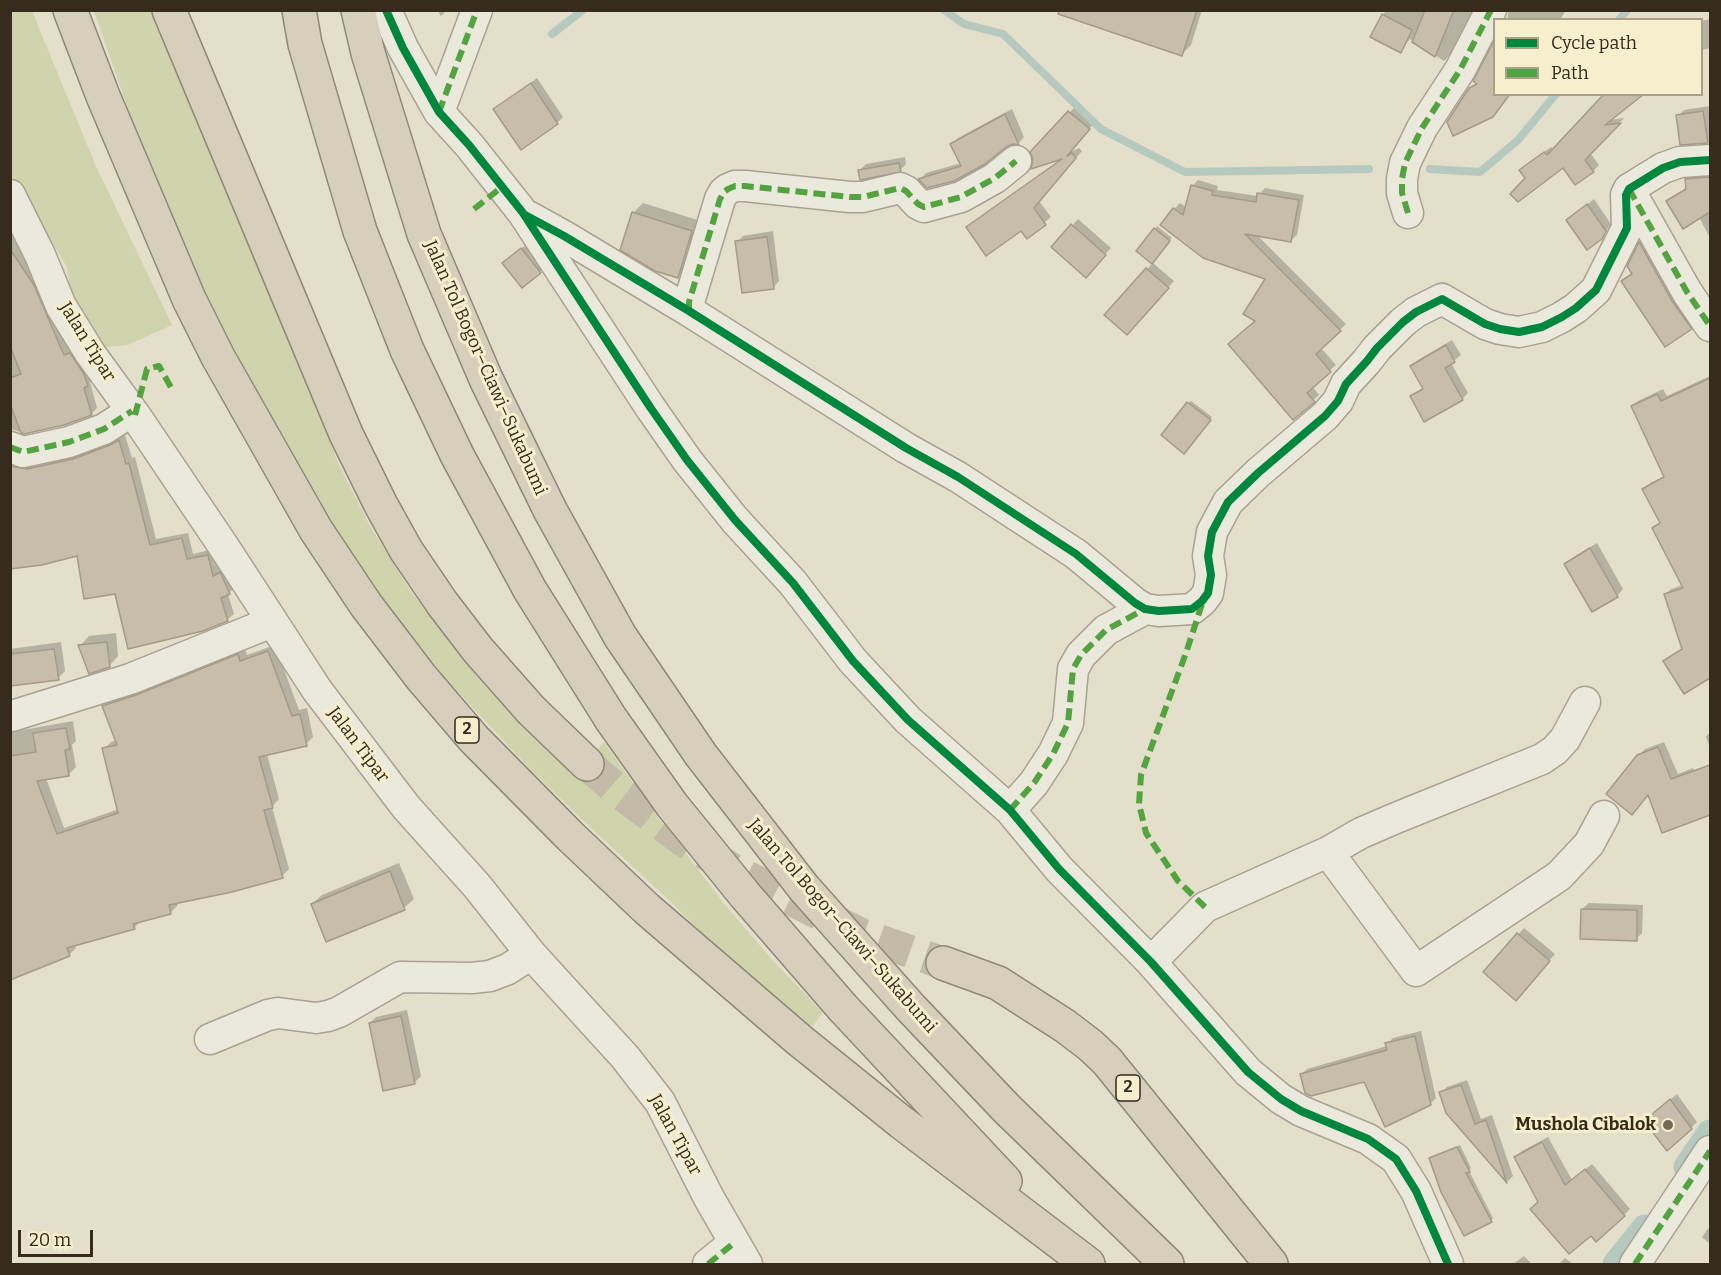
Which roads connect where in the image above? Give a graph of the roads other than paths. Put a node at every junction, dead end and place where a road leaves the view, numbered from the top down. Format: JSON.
{"nodes":[{"id":1,"x":70,"y":10,"type":"edge"},
{"id":2,"x":169,"y":10,"type":"edge"},
{"id":3,"x":299,"y":10,"type":"edge"},
{"id":4,"x":358,"y":10,"type":"edge"},
{"id":5,"x":386,"y":10,"type":"edge"},
{"id":6,"x":477,"y":10,"type":"edge"},
{"id":7,"x":1491,"y":10,"type":"edge"},
{"id":8,"x":440,"y":112,"type":"junction"},
{"id":9,"x":1710,"y":160,"type":"edge"},
{"id":10,"x":1016,"y":161,"type":"dead end"},
{"id":11,"x":1629,"y":189,"type":"junction"},
{"id":12,"x":10,"y":195,"type":"edge"},
{"id":13,"x":523,"y":213,"type":"junction"},
{"id":14,"x":1408,"y":213,"type":"dead end"},
{"id":15,"x":689,"y":311,"type":"junction"},
{"id":16,"x":1710,"y":326,"type":"edge"},
{"id":17,"x":132,"y":411,"type":"junction"},
{"id":18,"x":10,"y":447,"type":"edge"},
{"id":19,"x":1145,"y":609,"type":"junction"},
{"id":20,"x":272,"y":622,"type":"junction"},
{"id":21,"x":1584,"y":702,"type":"dead end"},
{"id":22,"x":12,"y":716,"type":"edge"},
{"id":23,"x":586,"y":764,"type":"tunnel mouth"},
{"id":24,"x":1010,"y":810,"type":"junction"},
{"id":25,"x":1604,"y":816,"type":"dead end"},
{"id":26,"x":1329,"y":852,"type":"junction"},
{"id":27,"x":531,"y":954,"type":"junction"},
{"id":28,"x":1151,"y":962,"type":"junction"},
{"id":29,"x":944,"y":963,"type":"tunnel mouth"},
{"id":30,"x":210,"y":1039,"type":"dead end"},
{"id":31,"x":1710,"y":1151,"type":"edge"},
{"id":32,"x":740,"y":1254,"type":"edge"},
{"id":33,"x":708,"y":1264,"type":"edge"},
{"id":34,"x":1089,"y":1264,"type":"edge"},
{"id":35,"x":1167,"y":1264,"type":"edge"},
{"id":36,"x":1271,"y":1264,"type":"edge"},
{"id":37,"x":1448,"y":1264,"type":"edge"},
{"id":38,"x":1635,"y":1264,"type":"edge"}],
"edges":[{"from":1,"to":34,"type":"highway","number":"2"},
{"from":2,"to":23,"type":"highway"},
{"from":3,"to":34,"type":"highway","number":"2"},
{"from":4,"to":35,"type":"highway","name":"Jalan Tol Bogor–Ciawi–Sukabumi"},
{"from":5,"to":8,"type":"street"},
{"from":6,"to":8,"type":"street"},
{"from":7,"to":14,"type":"street"},
{"from":8,"to":13,"type":"street"},
{"from":9,"to":11,"type":"street"},
{"from":10,"to":15,"type":"street"},
{"from":11,"to":16,"type":"street"},
{"from":11,"to":19,"type":"street"},
{"from":12,"to":17,"type":"street","name":"Jalan Tipar"},
{"from":13,"to":15,"type":"street"},
{"from":13,"to":24,"type":"street"},
{"from":15,"to":19,"type":"street"},
{"from":17,"to":18,"type":"street"},
{"from":17,"to":20,"type":"street","name":"Jalan Tipar"},
{"from":19,"to":24,"type":"street"},
{"from":20,"to":22,"type":"street"},
{"from":20,"to":27,"type":"street","name":"Jalan Tipar"},
{"from":21,"to":26,"type":"street"},
{"from":24,"to":28,"type":"street"},
{"from":25,"to":26,"type":"street"},
{"from":26,"to":28,"type":"street"},
{"from":27,"to":30,"type":"street"},
{"from":27,"to":32,"type":"street","name":"Jalan Tipar"},
{"from":28,"to":37,"type":"street"},
{"from":29,"to":36,"type":"highway","number":"2"},
{"from":31,"to":38,"type":"street"},
{"from":32,"to":33,"type":"street"}]}
